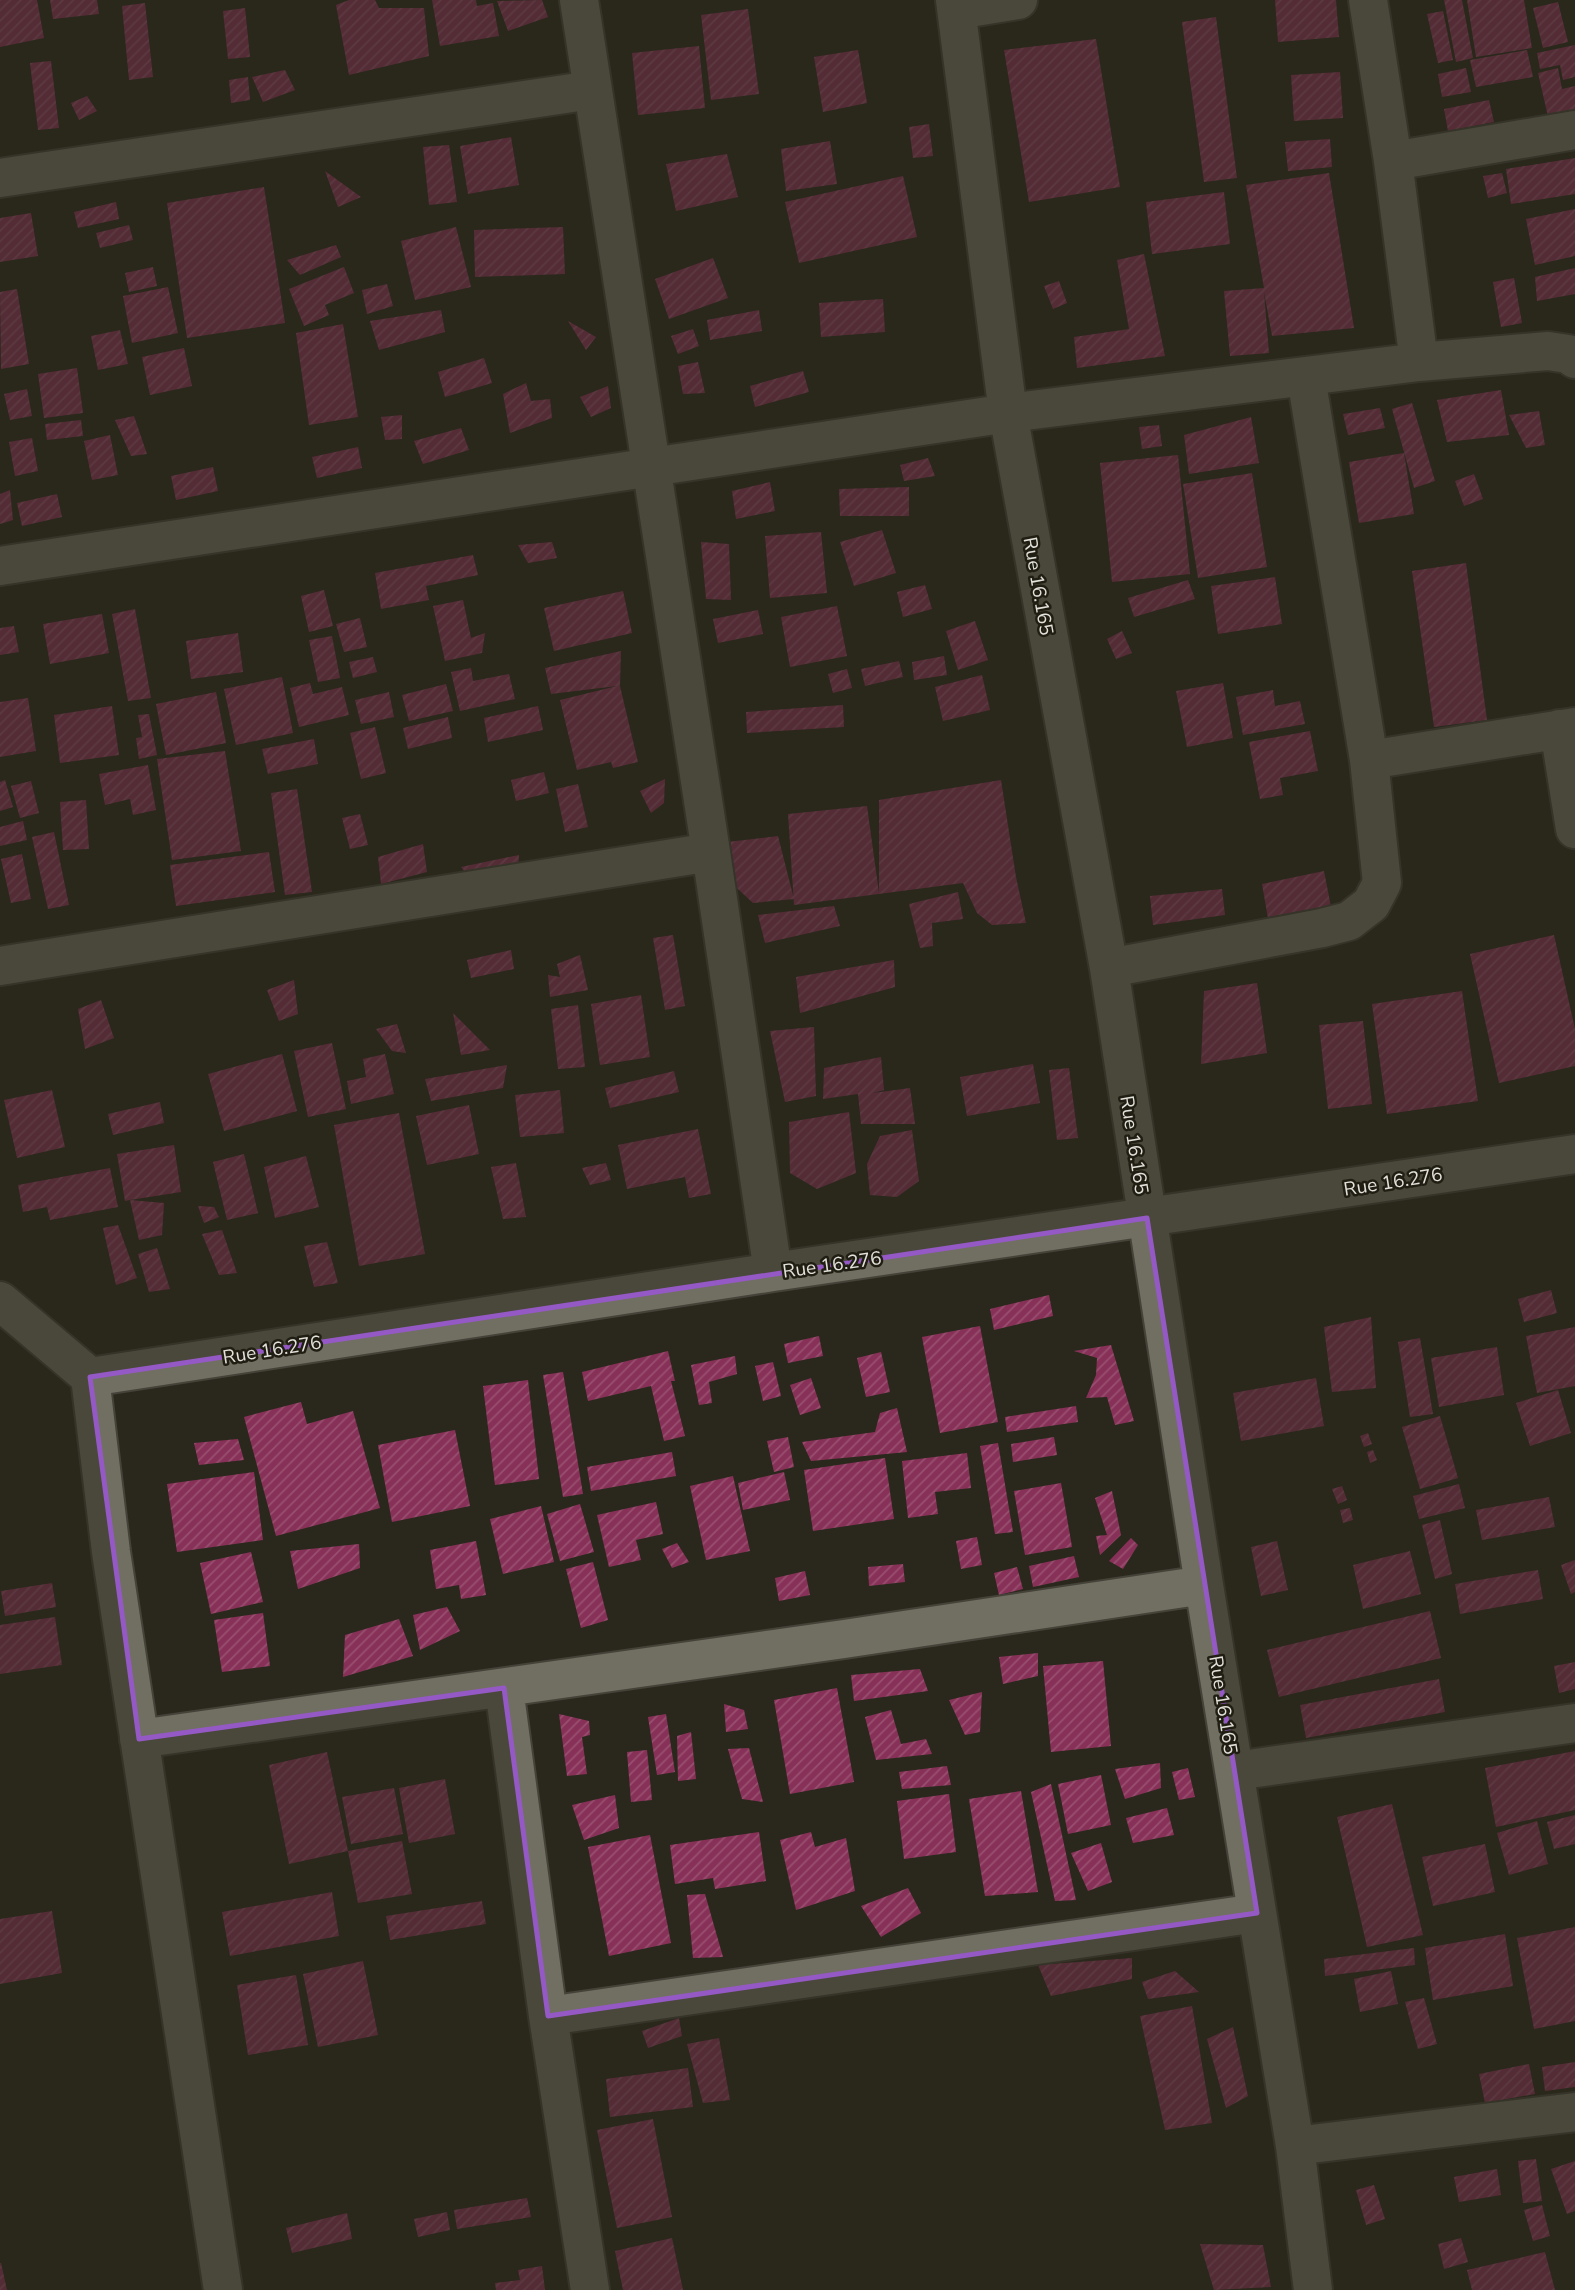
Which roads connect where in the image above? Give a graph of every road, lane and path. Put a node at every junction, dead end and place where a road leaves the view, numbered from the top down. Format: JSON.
{"nodes":[{"id":1,"x":579,"y":0,"type":"edge"},
{"id":2,"x":1018,"y":0,"type":"edge"},
{"id":3,"x":1368,"y":0,"type":"edge"},
{"id":4,"x":956,"y":5,"type":"edge"},
{"id":5,"x":592,"y":90,"type":"junction"},
{"id":6,"x":1575,"y":130,"type":"edge"},
{"id":7,"x":1393,"y":161,"type":"junction"},
{"id":8,"x":0,"y":177,"type":"edge"},
{"id":9,"x":1575,"y":359,"type":"edge"},
{"id":10,"x":1419,"y":362,"type":"junction"},
{"id":11,"x":1306,"y":377,"type":"junction"},
{"id":12,"x":1008,"y":413,"type":"junction"},
{"id":13,"x":652,"y":468,"type":"junction"},
{"id":14,"x":0,"y":566,"type":"edge"},
{"id":15,"x":1567,"y":728,"type":"edge"},
{"id":16,"x":1369,"y":760,"type":"junction"},
{"id":17,"x":1575,"y":829,"type":"edge"},
{"id":18,"x":711,"y":852,"type":"junction"},
{"id":19,"x":0,"y":966,"type":"edge"},
{"id":20,"x":1109,"y":968,"type":"junction"},
{"id":21,"x":1575,"y":1154,"type":"edge"},
{"id":22,"x":1147,"y":1218,"type":"junction"},
{"id":23,"x":773,"y":1272,"type":"junction"},
{"id":24,"x":0,"y":1301,"type":"edge"},
{"id":25,"x":90,"y":1377,"type":"junction"},
{"id":26,"x":1205,"y":1585,"type":"junction"},
{"id":27,"x":504,"y":1688,"type":"junction"},
{"id":28,"x":1575,"y":1723,"type":"edge"},
{"id":29,"x":139,"y":1739,"type":"junction"},
{"id":30,"x":1235,"y":1771,"type":"junction"},
{"id":31,"x":1257,"y":1913,"type":"junction"},
{"id":32,"x":548,"y":2016,"type":"junction"},
{"id":33,"x":1575,"y":2112,"type":"edge"},
{"id":34,"x":1295,"y":2146,"type":"junction"},
{"id":35,"x":223,"y":2290,"type":"edge"},
{"id":36,"x":590,"y":2290,"type":"edge"},
{"id":37,"x":1313,"y":2290,"type":"edge"}],
"edges":[{"from":1,"to":5,"type":"street"},
{"from":2,"to":4,"type":"street"},
{"from":3,"to":7,"type":"street"},
{"from":4,"to":12,"type":"street","name":"Rue 16.165"},
{"from":5,"to":8,"type":"street"},
{"from":5,"to":13,"type":"street"},
{"from":6,"to":7,"type":"street"},
{"from":7,"to":10,"type":"street"},
{"from":9,"to":10,"type":"street"},
{"from":10,"to":11,"type":"street"},
{"from":11,"to":12,"type":"street"},
{"from":11,"to":16,"type":"street"},
{"from":12,"to":13,"type":"street"},
{"from":12,"to":20,"type":"street","name":"Rue 16.165"},
{"from":13,"to":14,"type":"street"},
{"from":13,"to":18,"type":"street"},
{"from":15,"to":16,"type":"street"},
{"from":15,"to":17,"type":"street"},
{"from":16,"to":20,"type":"street"},
{"from":18,"to":19,"type":"street"},
{"from":18,"to":23,"type":"street"},
{"from":20,"to":22,"type":"street","name":"Rue 16.165"},
{"from":21,"to":22,"type":"street","name":"Rue 16.276"},
{"from":22,"to":23,"type":"street","name":"Rue 16.276"},
{"from":22,"to":26,"type":"street","name":"Rue 16.165"},
{"from":23,"to":25,"type":"street","name":"Rue 16.276"},
{"from":24,"to":25,"type":"street"},
{"from":25,"to":29,"type":"street"},
{"from":26,"to":27,"type":"street"},
{"from":26,"to":30,"type":"street","name":"Rue 16.165"},
{"from":27,"to":29,"type":"street"},
{"from":27,"to":32,"type":"street"},
{"from":28,"to":30,"type":"street"},
{"from":29,"to":35,"type":"street"},
{"from":30,"to":31,"type":"street","name":"Rue 16.165"},
{"from":31,"to":32,"type":"street"},
{"from":31,"to":34,"type":"street","name":"Rue 16.165"},
{"from":32,"to":36,"type":"street"},
{"from":33,"to":34,"type":"street"},
{"from":34,"to":37,"type":"street","name":"Rue 16.165"}]}
